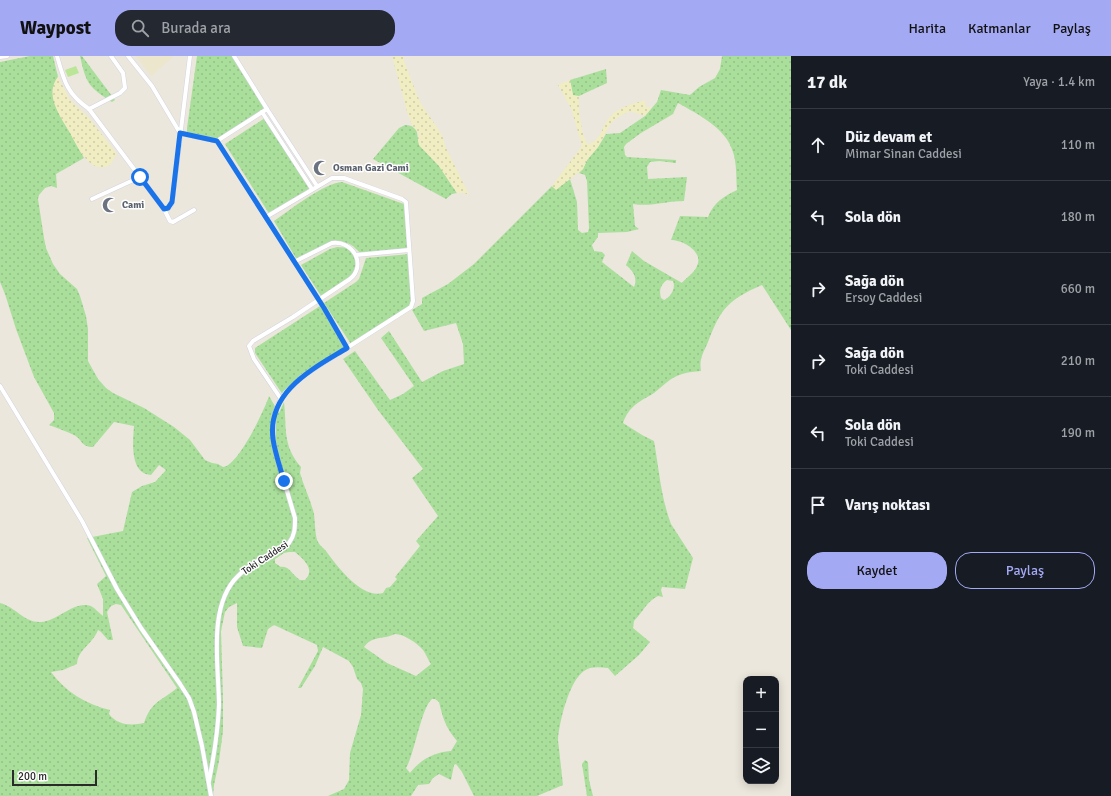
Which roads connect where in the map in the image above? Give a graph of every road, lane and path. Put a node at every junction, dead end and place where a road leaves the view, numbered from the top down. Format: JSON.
{"nodes":[{"id":1,"x":7,"y":56,"type":"edge"},
{"id":2,"x":56,"y":56,"type":"edge"},
{"id":3,"x":111,"y":56,"type":"edge"},
{"id":4,"x":128,"y":56,"type":"edge"},
{"id":5,"x":190,"y":56,"type":"edge"},
{"id":6,"x":234,"y":56,"type":"edge"},
{"id":7,"x":0,"y":57,"type":"edge"},
{"id":8,"x":89,"y":109,"type":"junction"},
{"id":9,"x":267,"y":109,"type":"junction"},
{"id":10,"x":262,"y":112,"type":"junction"},
{"id":11,"x":180,"y":133,"type":"junction"},
{"id":12,"x":217,"y":141,"type":"junction"},
{"id":13,"x":140,"y":177,"type":"junction"},
{"id":14,"x":317,"y":186,"type":"junction"},
{"id":15,"x":312,"y":189,"type":"junction"},
{"id":16,"x":92,"y":199,"type":"dead end"},
{"id":17,"x":164,"y":209,"type":"junction"},
{"id":18,"x":194,"y":210,"type":"dead end"},
{"id":19,"x":266,"y":217,"type":"junction"},
{"id":20,"x":409,"y":250,"type":"junction"},
{"id":21,"x":356,"y":255,"type":"junction"},
{"id":22,"x":294,"y":262,"type":"junction"},
{"id":23,"x":318,"y":300,"type":"junction"},
{"id":24,"x":347,"y":348,"type":"junction"},
{"id":25,"x":0,"y":386,"type":"edge"},
{"id":26,"x":281,"y":399,"type":"junction"},
{"id":27,"x":209,"y":781,"type":"junction"},
{"id":28,"x":211,"y":796,"type":"edge"}],
"edges":[{"from":1,"to":7,"type":"street"},
{"from":2,"to":8,"type":"street"},
{"from":3,"to":8,"type":"street"},
{"from":4,"to":11,"type":"street"},
{"from":5,"to":11,"type":"street"},
{"from":6,"to":9,"type":"street"},
{"from":8,"to":13,"type":"street"},
{"from":9,"to":10,"type":"street"},
{"from":9,"to":14,"type":"street"},
{"from":10,"to":12,"type":"street"},
{"from":10,"to":15,"type":"street"},
{"from":11,"to":12,"type":"street"},
{"from":11,"to":17,"type":"street"},
{"from":12,"to":19,"type":"street"},
{"from":13,"to":16,"type":"street"},
{"from":13,"to":17,"type":"street"},
{"from":14,"to":15,"type":"street"},
{"from":14,"to":20,"type":"street"},
{"from":15,"to":19,"type":"street"},
{"from":17,"to":18,"type":"street"},
{"from":19,"to":22,"type":"street"},
{"from":20,"to":21,"type":"street"},
{"from":20,"to":24,"type":"street","name":"Toki Caddesi"},
{"from":21,"to":22,"type":"street"},
{"from":21,"to":23,"type":"street"},
{"from":22,"to":23,"type":"street"},
{"from":23,"to":24,"type":"street"},
{"from":23,"to":26,"type":"street"},
{"from":24,"to":26,"type":"street","name":"Toki Caddesi"},
{"from":25,"to":27,"type":"street"},
{"from":26,"to":27,"type":"street","name":"Toki Caddesi"},
{"from":27,"to":28,"type":"street"}]}
